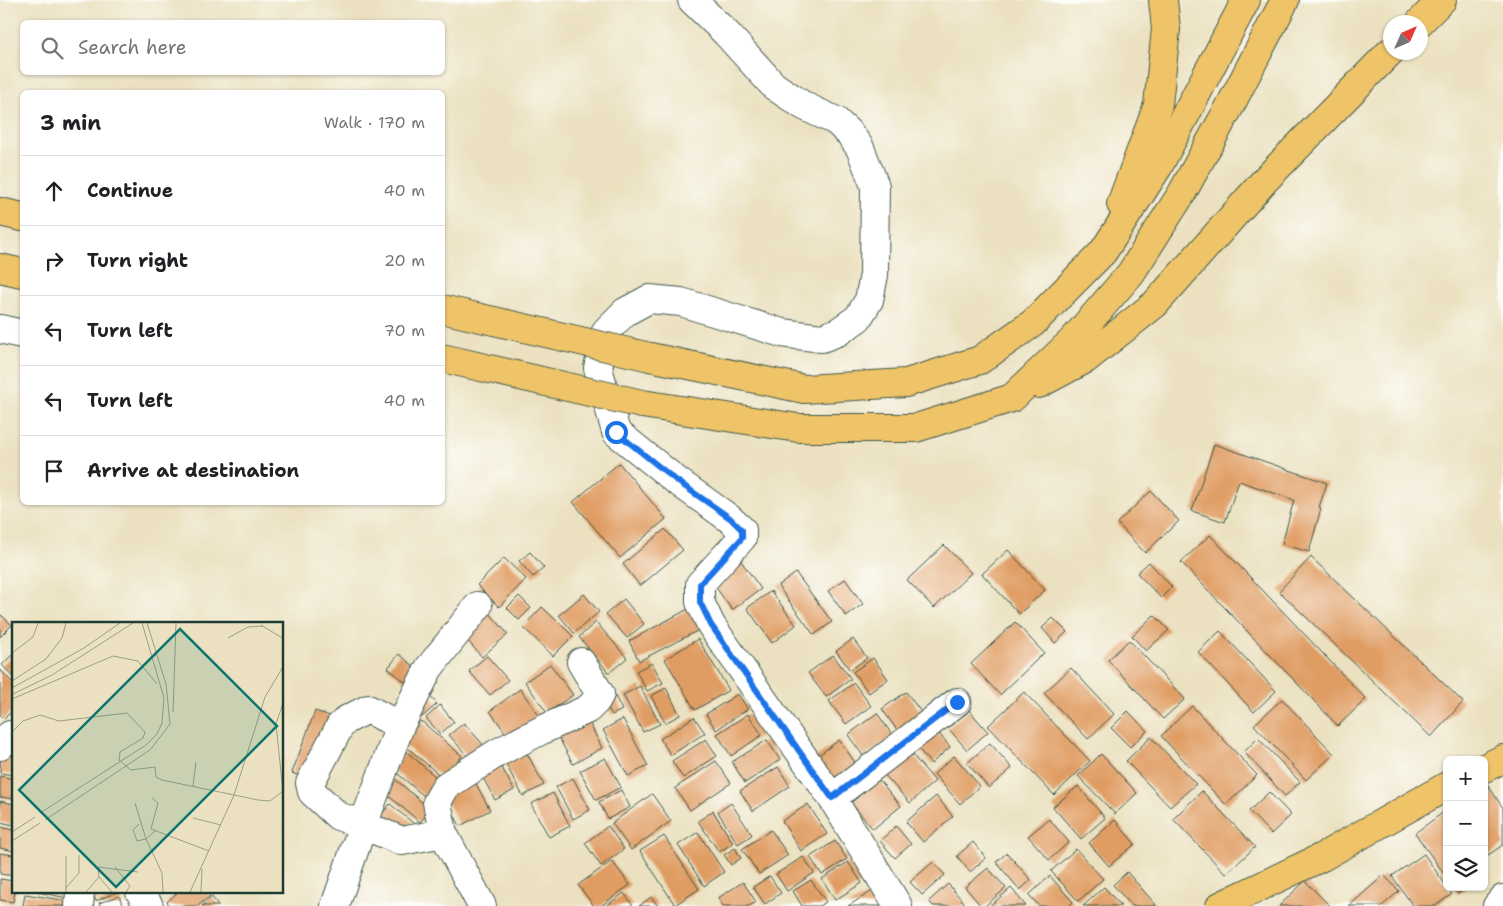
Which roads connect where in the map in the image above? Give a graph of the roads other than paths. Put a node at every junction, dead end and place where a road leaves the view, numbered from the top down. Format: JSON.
{"nodes":[{"id":1,"x":692,"y":0,"type":"edge"},
{"id":2,"x":1163,"y":0,"type":"edge"},
{"id":3,"x":1246,"y":0,"type":"edge"},
{"id":4,"x":1285,"y":0,"type":"edge"},
{"id":5,"x":1442,"y":0,"type":"edge"},
{"id":6,"x":1427,"y":15,"type":"edge"},
{"id":7,"x":1383,"y":59,"type":"edge"},
{"id":8,"x":0,"y":212,"type":"edge"},
{"id":9,"x":20,"y":217,"type":"edge"},
{"id":10,"x":1103,"y":252,"type":"junction"},
{"id":11,"x":0,"y":268,"type":"edge"},
{"id":12,"x":20,"y":273,"type":"edge"},
{"id":13,"x":445,"y":309,"type":"edge"},
{"id":14,"x":0,"y":329,"type":"edge"},
{"id":15,"x":20,"y":334,"type":"edge"},
{"id":16,"x":445,"y":359,"type":"edge"},
{"id":17,"x":1012,"y":398,"type":"junction"},
{"id":18,"x":478,"y":606,"type":"dead end"},
{"id":19,"x":581,"y":662,"type":"dead end"},
{"id":20,"x":957,"y":702,"type":"dead end"},
{"id":21,"x":400,"y":726,"type":"junction"},
{"id":22,"x":1503,"y":759,"type":"edge"},
{"id":23,"x":1488,"y":766,"type":"edge"},
{"id":24,"x":1443,"y":788,"type":"edge"},
{"id":25,"x":832,"y":798,"type":"junction"},
{"id":26,"x":364,"y":825,"type":"junction"},
{"id":27,"x":443,"y":833,"type":"junction"},
{"id":28,"x":141,"y":894,"type":"edge"},
{"id":29,"x":1503,"y":899,"type":"edge"},
{"id":30,"x":149,"y":906,"type":"edge"},
{"id":31,"x":335,"y":906,"type":"edge"},
{"id":32,"x":482,"y":906,"type":"edge"},
{"id":33,"x":898,"y":906,"type":"edge"},
{"id":34,"x":1220,"y":906,"type":"edge"},
{"id":35,"x":1497,"y":906,"type":"edge"}],
"edges":[{"from":1,"to":25,"type":"street"},
{"from":2,"to":10,"type":"highway"},
{"from":3,"to":10,"type":"highway"},
{"from":4,"to":17,"type":"highway"},
{"from":5,"to":6,"type":"highway"},
{"from":7,"to":17,"type":"highway"},
{"from":8,"to":9,"type":"highway"},
{"from":10,"to":13,"type":"highway","bridge":true},
{"from":11,"to":12,"type":"highway"},
{"from":14,"to":15,"type":"street"},
{"from":16,"to":17,"type":"highway","bridge":true},
{"from":18,"to":21,"type":"street"},
{"from":19,"to":27,"type":"street"},
{"from":20,"to":25,"type":"street"},
{"from":21,"to":26,"type":"street"},
{"from":21,"to":26,"type":"street"},
{"from":22,"to":23,"type":"highway"},
{"from":24,"to":34,"type":"highway"},
{"from":25,"to":33,"type":"street"},
{"from":26,"to":27,"type":"street"},
{"from":26,"to":31,"type":"street"},
{"from":27,"to":32,"type":"street"},
{"from":28,"to":30,"type":"street"},
{"from":29,"to":35,"type":"street"}]}
